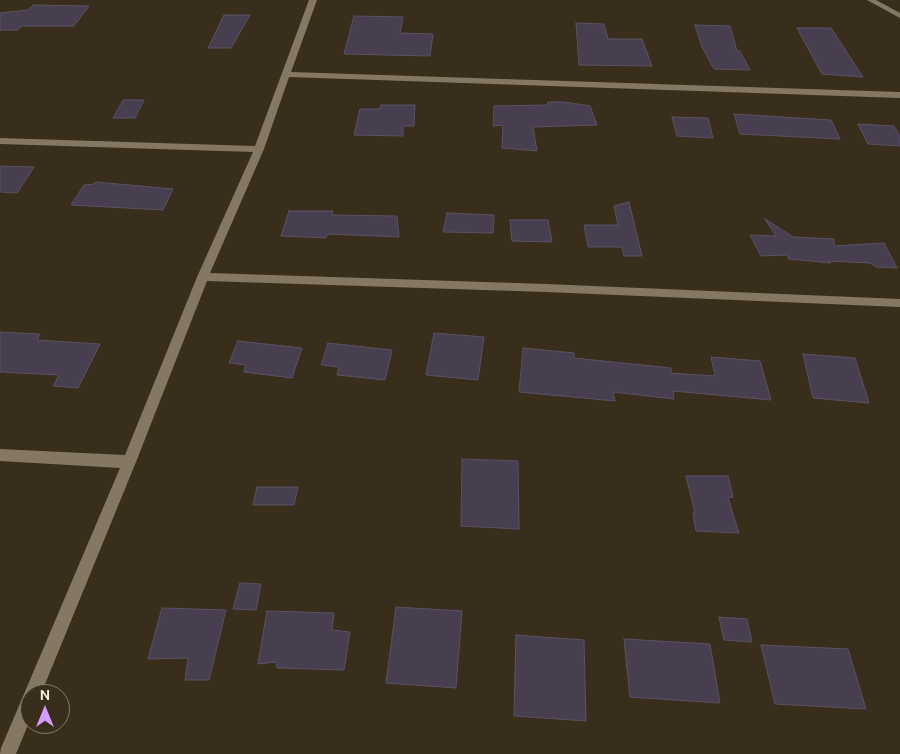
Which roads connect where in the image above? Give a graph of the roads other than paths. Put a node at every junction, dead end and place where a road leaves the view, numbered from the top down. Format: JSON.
{"nodes":[{"id":1,"x":313,"y":0,"type":"edge"},
{"id":2,"x":871,"y":0,"type":"edge"},
{"id":3,"x":900,"y":16,"type":"edge"},
{"id":4,"x":286,"y":74,"type":"junction"},
{"id":5,"x":900,"y":95,"type":"edge"},
{"id":6,"x":0,"y":140,"type":"edge"},
{"id":7,"x":259,"y":149,"type":"junction"},
{"id":8,"x":203,"y":277,"type":"junction"},
{"id":9,"x":900,"y":302,"type":"edge"},
{"id":10,"x":0,"y":455,"type":"edge"},
{"id":11,"x":129,"y":462,"type":"junction"},
{"id":12,"x":36,"y":684,"type":"edge"},
{"id":13,"x":20,"y":723,"type":"edge"},
{"id":14,"x":7,"y":754,"type":"edge"}],
"edges":[{"from":1,"to":4,"type":"street"},
{"from":2,"to":3,"type":"street"},
{"from":4,"to":5,"type":"street"},
{"from":4,"to":7,"type":"street"},
{"from":6,"to":7,"type":"street"},
{"from":7,"to":8,"type":"street"},
{"from":8,"to":9,"type":"street"},
{"from":8,"to":11,"type":"street"},
{"from":10,"to":11,"type":"street"},
{"from":11,"to":12,"type":"street"},
{"from":13,"to":14,"type":"street"}]}
